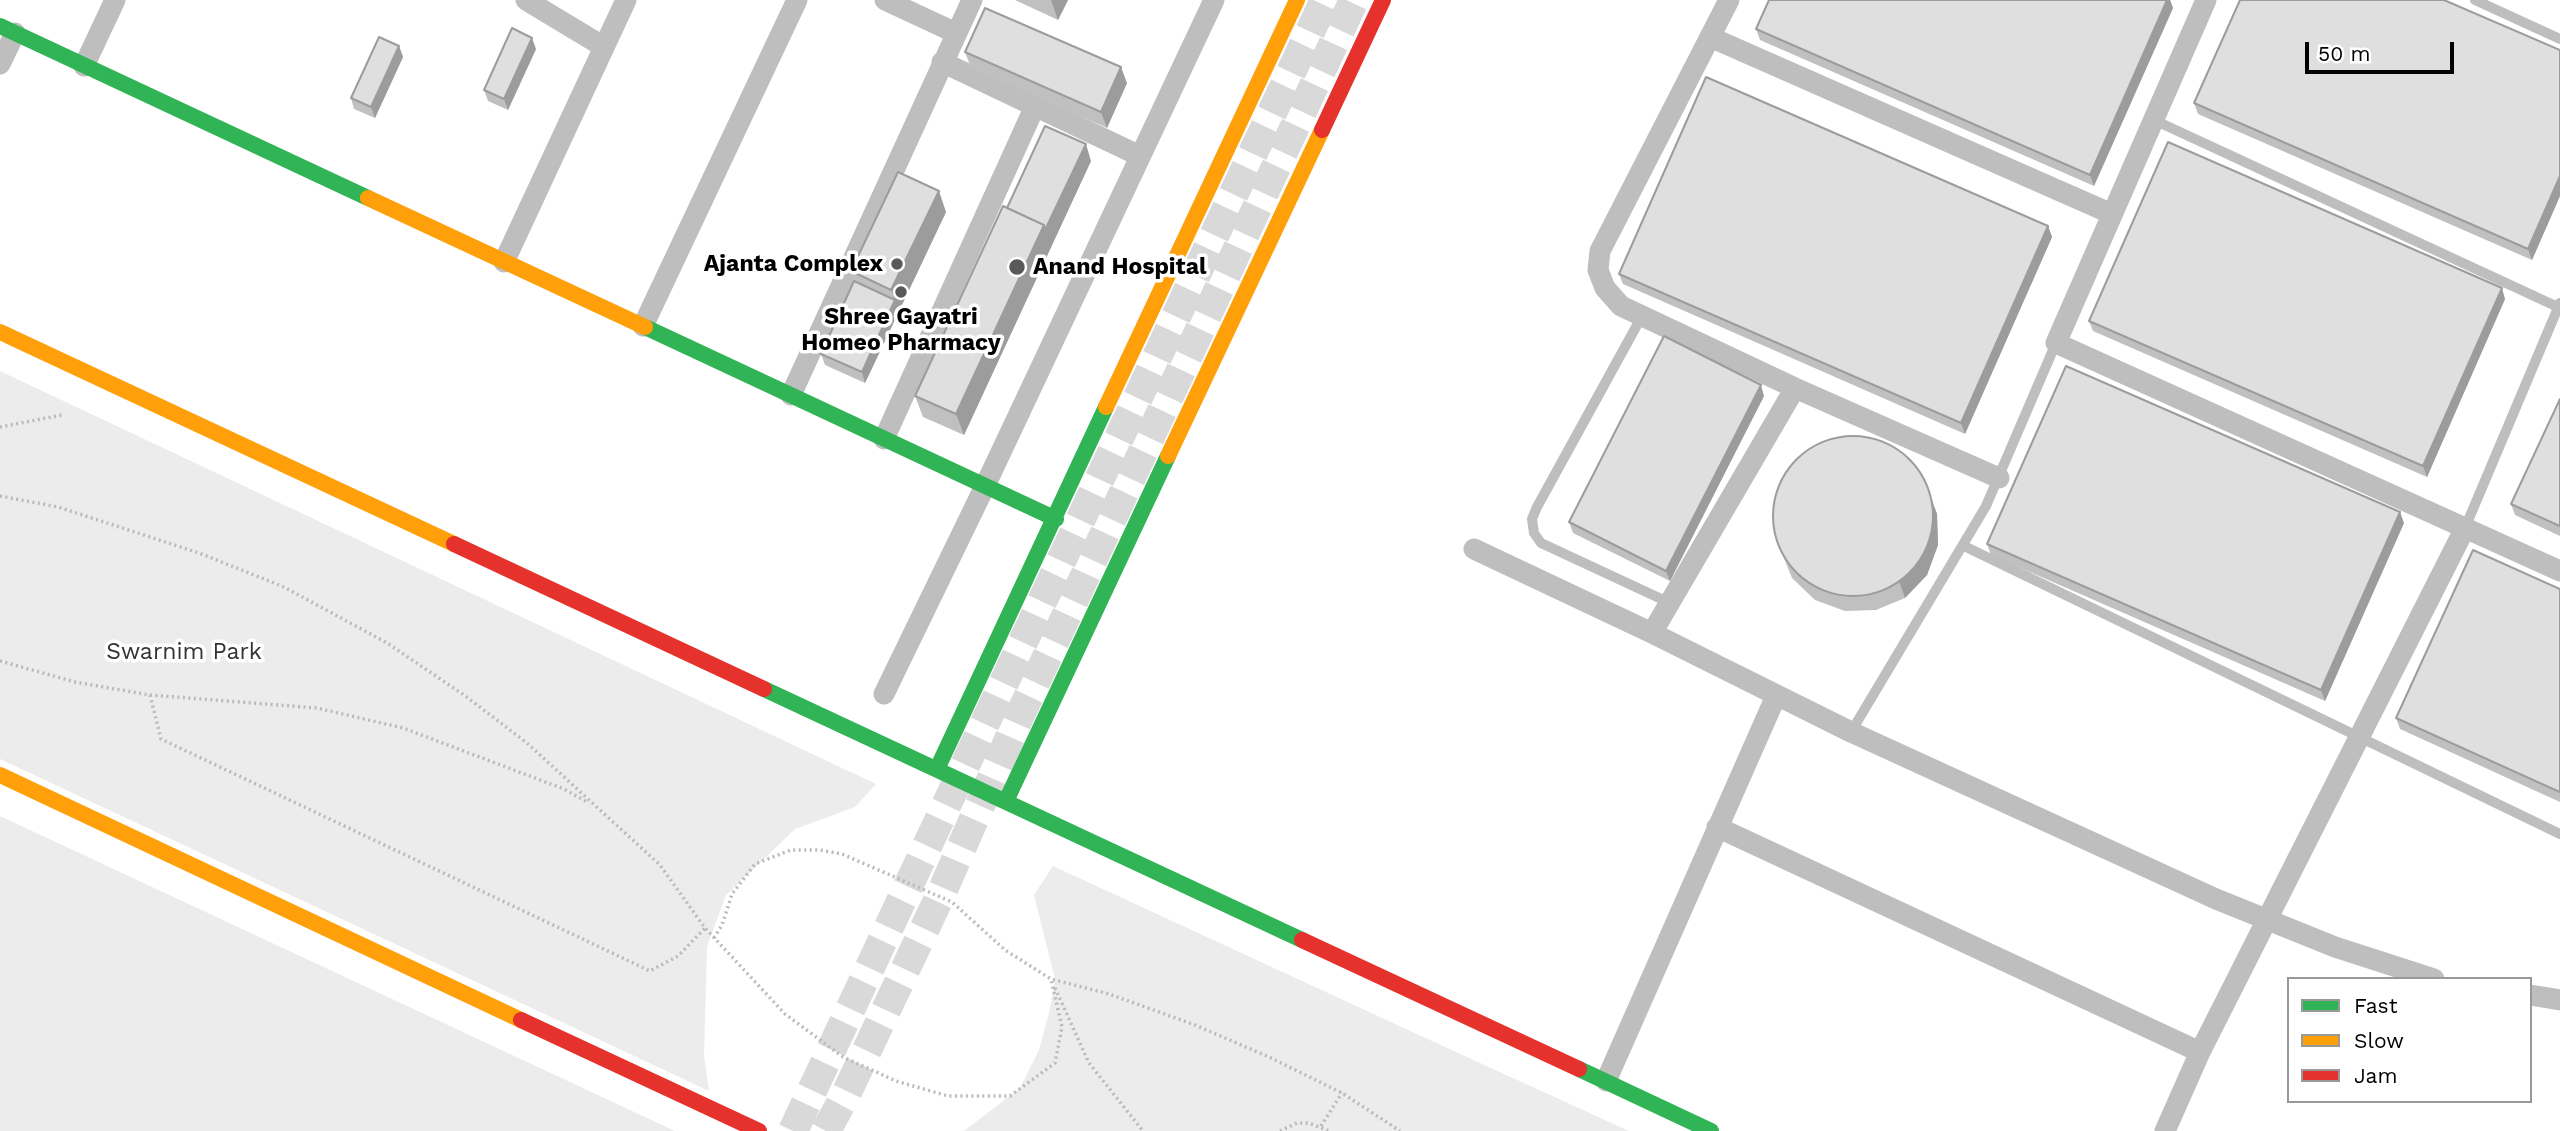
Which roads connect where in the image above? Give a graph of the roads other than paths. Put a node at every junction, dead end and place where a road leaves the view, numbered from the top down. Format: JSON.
{"nodes":[{"id":1,"x":116,"y":0,"type":"edge"},
{"id":2,"x":526,"y":0,"type":"edge"},
{"id":3,"x":626,"y":0,"type":"edge"},
{"id":4,"x":797,"y":0,"type":"edge"},
{"id":5,"x":885,"y":0,"type":"edge"},
{"id":6,"x":972,"y":0,"type":"edge"},
{"id":7,"x":1214,"y":0,"type":"edge"},
{"id":8,"x":1297,"y":0,"type":"edge"},
{"id":9,"x":1383,"y":0,"type":"edge"},
{"id":10,"x":1729,"y":0,"type":"edge"},
{"id":11,"x":2206,"y":0,"type":"edge"},
{"id":12,"x":2475,"y":0,"type":"edge"},
{"id":13,"x":8,"y":29,"type":"edge"},
{"id":14,"x":956,"y":33,"type":"junction"},
{"id":15,"x":1710,"y":37,"type":"junction"},
{"id":16,"x":2560,"y":39,"type":"edge"},
{"id":17,"x":604,"y":47,"type":"junction"},
{"id":18,"x":942,"y":62,"type":"junction"},
{"id":19,"x":0,"y":64,"type":"edge"},
{"id":20,"x":84,"y":66,"type":"junction"},
{"id":21,"x":1035,"y":106,"type":"junction"},
{"id":22,"x":2154,"y":120,"type":"junction"},
{"id":23,"x":1140,"y":156,"type":"junction"},
{"id":24,"x":2112,"y":214,"type":"junction"},
{"id":25,"x":504,"y":262,"type":"junction"},
{"id":26,"x":2559,"y":306,"type":"edge"},
{"id":27,"x":1642,"y":316,"type":"junction"},
{"id":28,"x":643,"y":326,"type":"junction"},
{"id":29,"x":0,"y":332,"type":"edge"},
{"id":30,"x":2056,"y":343,"type":"junction"},
{"id":31,"x":1795,"y":388,"type":"junction"},
{"id":32,"x":791,"y":395,"type":"junction"},
{"id":33,"x":884,"y":439,"type":"junction"},
{"id":34,"x":1999,"y":478,"type":"junction"},
{"id":35,"x":985,"y":486,"type":"junction"},
{"id":36,"x":1056,"y":519,"type":"junction"},
{"id":37,"x":2466,"y":528,"type":"junction"},
{"id":38,"x":1964,"y":546,"type":"junction"},
{"id":39,"x":1474,"y":550,"type":"dead end"},
{"id":40,"x":2560,"y":571,"type":"edge"},
{"id":41,"x":1670,"y":603,"type":"junction"},
{"id":42,"x":1652,"y":633,"type":"junction"},
{"id":43,"x":884,"y":694,"type":"dead end"},
{"id":44,"x":1776,"y":695,"type":"junction"},
{"id":45,"x":1851,"y":732,"type":"junction"},
{"id":46,"x":2360,"y":736,"type":"junction"},
{"id":47,"x":937,"y":769,"type":"junction"},
{"id":48,"x":0,"y":775,"type":"edge"},
{"id":49,"x":1006,"y":801,"type":"junction"},
{"id":50,"x":1717,"y":827,"type":"junction"},
{"id":51,"x":2560,"y":834,"type":"edge"},
{"id":52,"x":2267,"y":920,"type":"junction"},
{"id":53,"x":2428,"y":977,"type":"edge"},
{"id":54,"x":2532,"y":995,"type":"edge"},
{"id":55,"x":2560,"y":1000,"type":"edge"},
{"id":56,"x":2200,"y":1052,"type":"junction"},
{"id":57,"x":1606,"y":1082,"type":"junction"},
{"id":58,"x":759,"y":1131,"type":"edge"},
{"id":59,"x":1711,"y":1131,"type":"edge"},
{"id":60,"x":2165,"y":1131,"type":"edge"}],
"edges":[{"from":1,"to":20,"type":"street"},
{"from":2,"to":17,"type":"street"},
{"from":3,"to":17,"type":"street"},
{"from":4,"to":28,"type":"street"},
{"from":5,"to":14,"type":"street"},
{"from":6,"to":14,"type":"street"},
{"from":7,"to":23,"type":"street"},
{"from":8,"to":36,"type":"street"},
{"from":9,"to":49,"type":"street"},
{"from":10,"to":15,"type":"street"},
{"from":11,"to":22,"type":"street"},
{"from":12,"to":16,"type":"lane"},
{"from":13,"to":19,"type":"street"},
{"from":13,"to":20,"type":"street"},
{"from":14,"to":18,"type":"street"},
{"from":15,"to":24,"type":"street"},
{"from":15,"to":27,"type":"street"},
{"from":17,"to":25,"type":"street"},
{"from":18,"to":21,"type":"street"},
{"from":18,"to":32,"type":"street"},
{"from":20,"to":25,"type":"street"},
{"from":21,"to":23,"type":"street"},
{"from":21,"to":33,"type":"street"},
{"from":22,"to":24,"type":"street"},
{"from":22,"to":26,"type":"lane"},
{"from":23,"to":35,"type":"street"},
{"from":24,"to":30,"type":"street"},
{"from":25,"to":28,"type":"street"},
{"from":26,"to":37,"type":"lane"},
{"from":27,"to":31,"type":"street"},
{"from":27,"to":41,"type":"lane"},
{"from":28,"to":32,"type":"street"},
{"from":29,"to":47,"type":"street"},
{"from":30,"to":34,"type":"lane"},
{"from":30,"to":37,"type":"street"},
{"from":31,"to":34,"type":"street"},
{"from":31,"to":41,"type":"street"},
{"from":32,"to":33,"type":"street"},
{"from":33,"to":35,"type":"street"},
{"from":34,"to":38,"type":"lane"},
{"from":35,"to":36,"type":"street"},
{"from":35,"to":43,"type":"street"},
{"from":36,"to":47,"type":"street"},
{"from":37,"to":40,"type":"street"},
{"from":37,"to":46,"type":"street"},
{"from":38,"to":45,"type":"lane"},
{"from":38,"to":46,"type":"lane"},
{"from":39,"to":42,"type":"street"},
{"from":41,"to":42,"type":"street"},
{"from":42,"to":44,"type":"street"},
{"from":44,"to":45,"type":"street"},
{"from":44,"to":50,"type":"street"},
{"from":45,"to":52,"type":"street"},
{"from":46,"to":51,"type":"lane"},
{"from":46,"to":52,"type":"street"},
{"from":47,"to":49,"type":"street"},
{"from":48,"to":58,"type":"street"},
{"from":49,"to":57,"type":"street"},
{"from":50,"to":56,"type":"street"},
{"from":50,"to":57,"type":"street"},
{"from":52,"to":53,"type":"street"},
{"from":52,"to":56,"type":"street"},
{"from":54,"to":55,"type":"street"},
{"from":56,"to":60,"type":"street"},
{"from":57,"to":59,"type":"street"}]}
